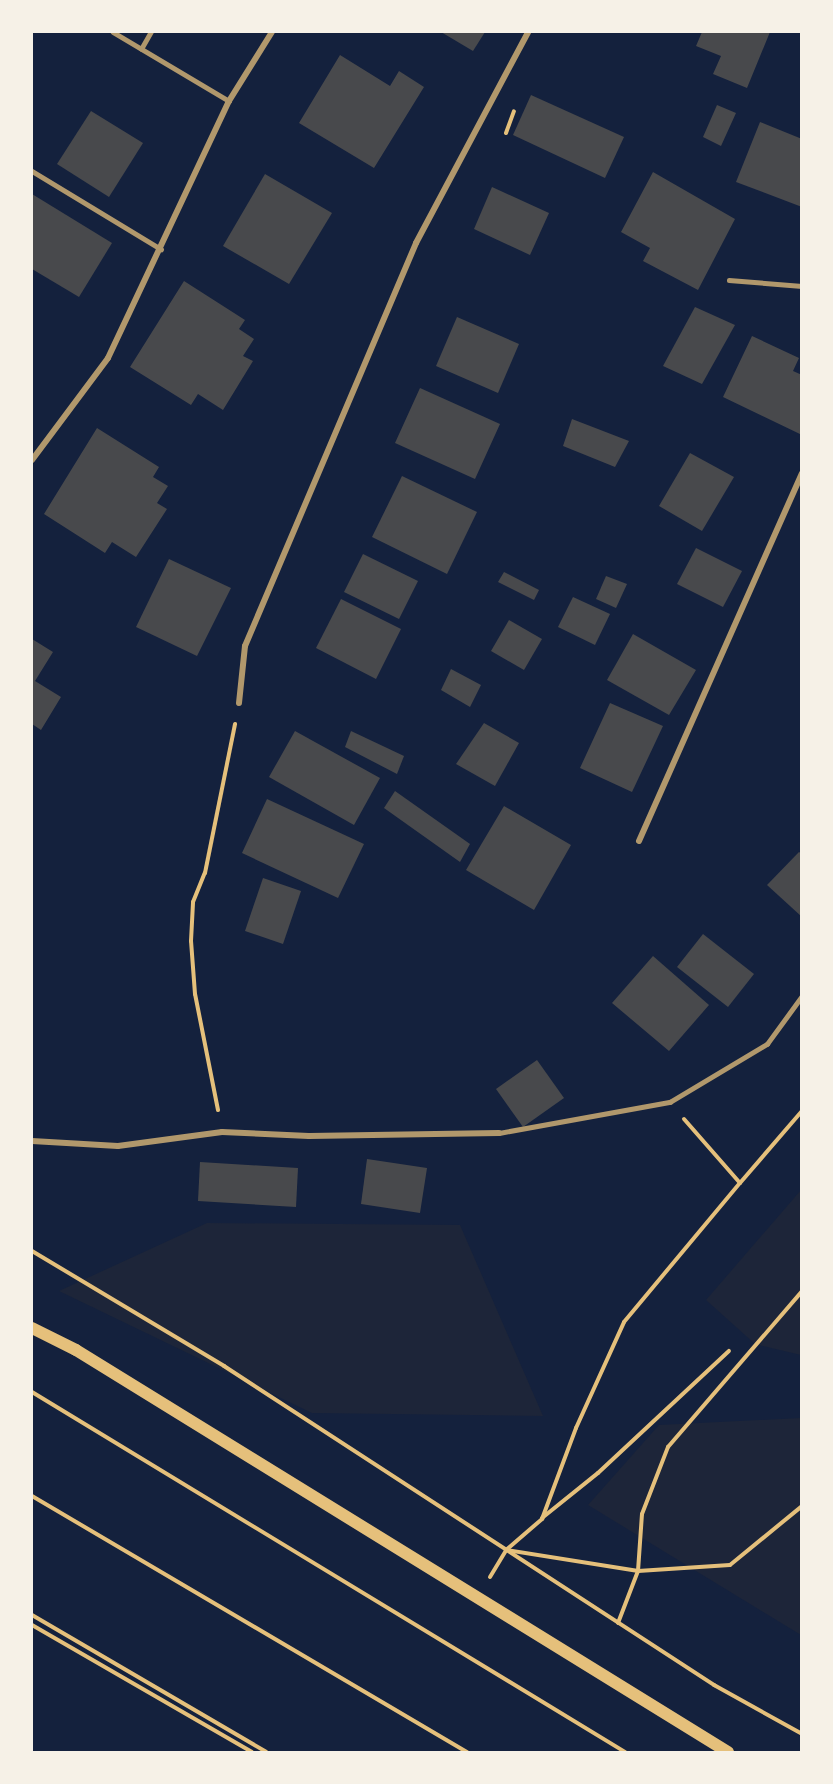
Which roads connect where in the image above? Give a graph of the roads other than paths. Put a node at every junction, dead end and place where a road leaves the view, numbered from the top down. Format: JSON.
{"nodes":[{"id":1,"x":113,"y":32,"type":"edge"},
{"id":2,"x":152,"y":32,"type":"edge"},
{"id":3,"x":272,"y":32,"type":"edge"},
{"id":4,"x":528,"y":32,"type":"edge"},
{"id":5,"x":141,"y":49,"type":"junction"},
{"id":6,"x":229,"y":101,"type":"junction"},
{"id":7,"x":32,"y":171,"type":"edge"},
{"id":8,"x":161,"y":249,"type":"junction"},
{"id":9,"x":729,"y":280,"type":"dead end"},
{"id":10,"x":801,"y":286,"type":"edge"},
{"id":11,"x":32,"y":460,"type":"edge"},
{"id":12,"x":801,"y":474,"type":"edge"},
{"id":13,"x":239,"y":703,"type":"road end"},
{"id":14,"x":639,"y":841,"type":"dead end"},
{"id":15,"x":801,"y":996,"type":"edge"},
{"id":16,"x":499,"y":1133,"type":"joint"},
{"id":17,"x":32,"y":1141,"type":"edge"},
{"id":18,"x":32,"y":1328,"type":"edge"},
{"id":19,"x":728,"y":1752,"type":"edge"}],
"edges":[{"from":1,"to":5,"type":"lane"},
{"from":2,"to":5,"type":"lane"},
{"from":3,"to":6,"type":"street"},
{"from":4,"to":13,"type":"street"},
{"from":5,"to":6,"type":"lane"},
{"from":6,"to":8,"type":"street"},
{"from":7,"to":8,"type":"lane"},
{"from":8,"to":11,"type":"street"},
{"from":9,"to":10,"type":"lane"},
{"from":12,"to":14,"type":"street"},
{"from":15,"to":16,"type":"lane"},
{"from":16,"to":17,"type":"street"},
{"from":18,"to":19,"type":"main road"}]}
